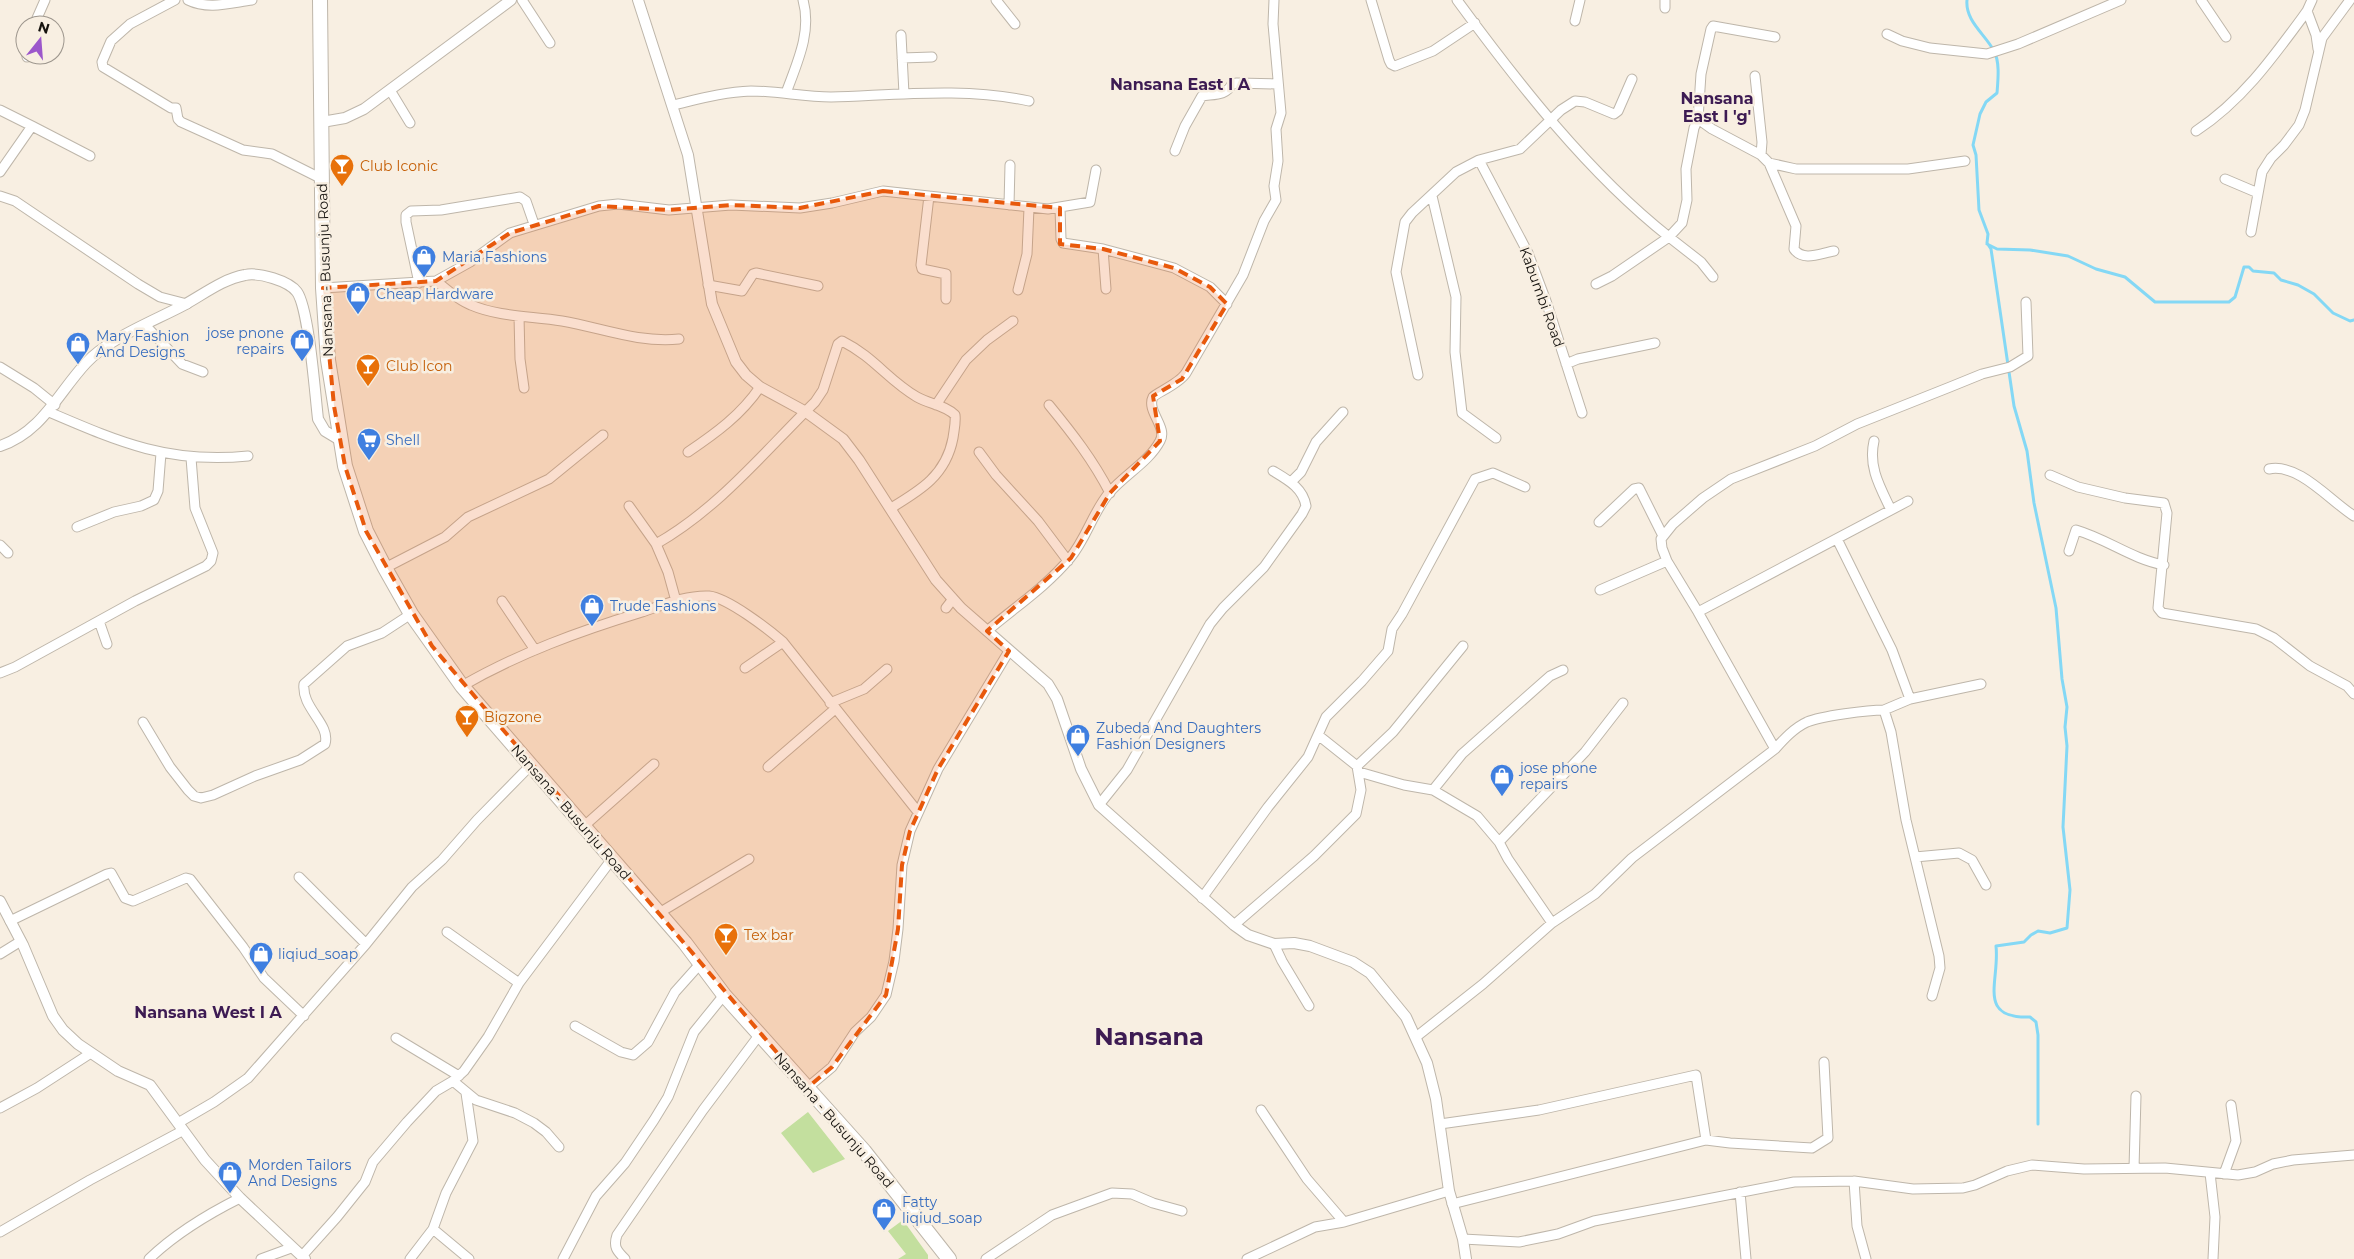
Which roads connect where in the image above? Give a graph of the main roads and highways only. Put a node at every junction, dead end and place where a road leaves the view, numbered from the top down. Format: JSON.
{"nodes":[{"id":1,"x":320,"y":0,"type":"edge"},
{"id":2,"x":949,"y":1259,"type":"edge"}],
"edges":[{"from":1,"to":2,"type":"main road","name":"Nansana - Busunju Road"}]}
